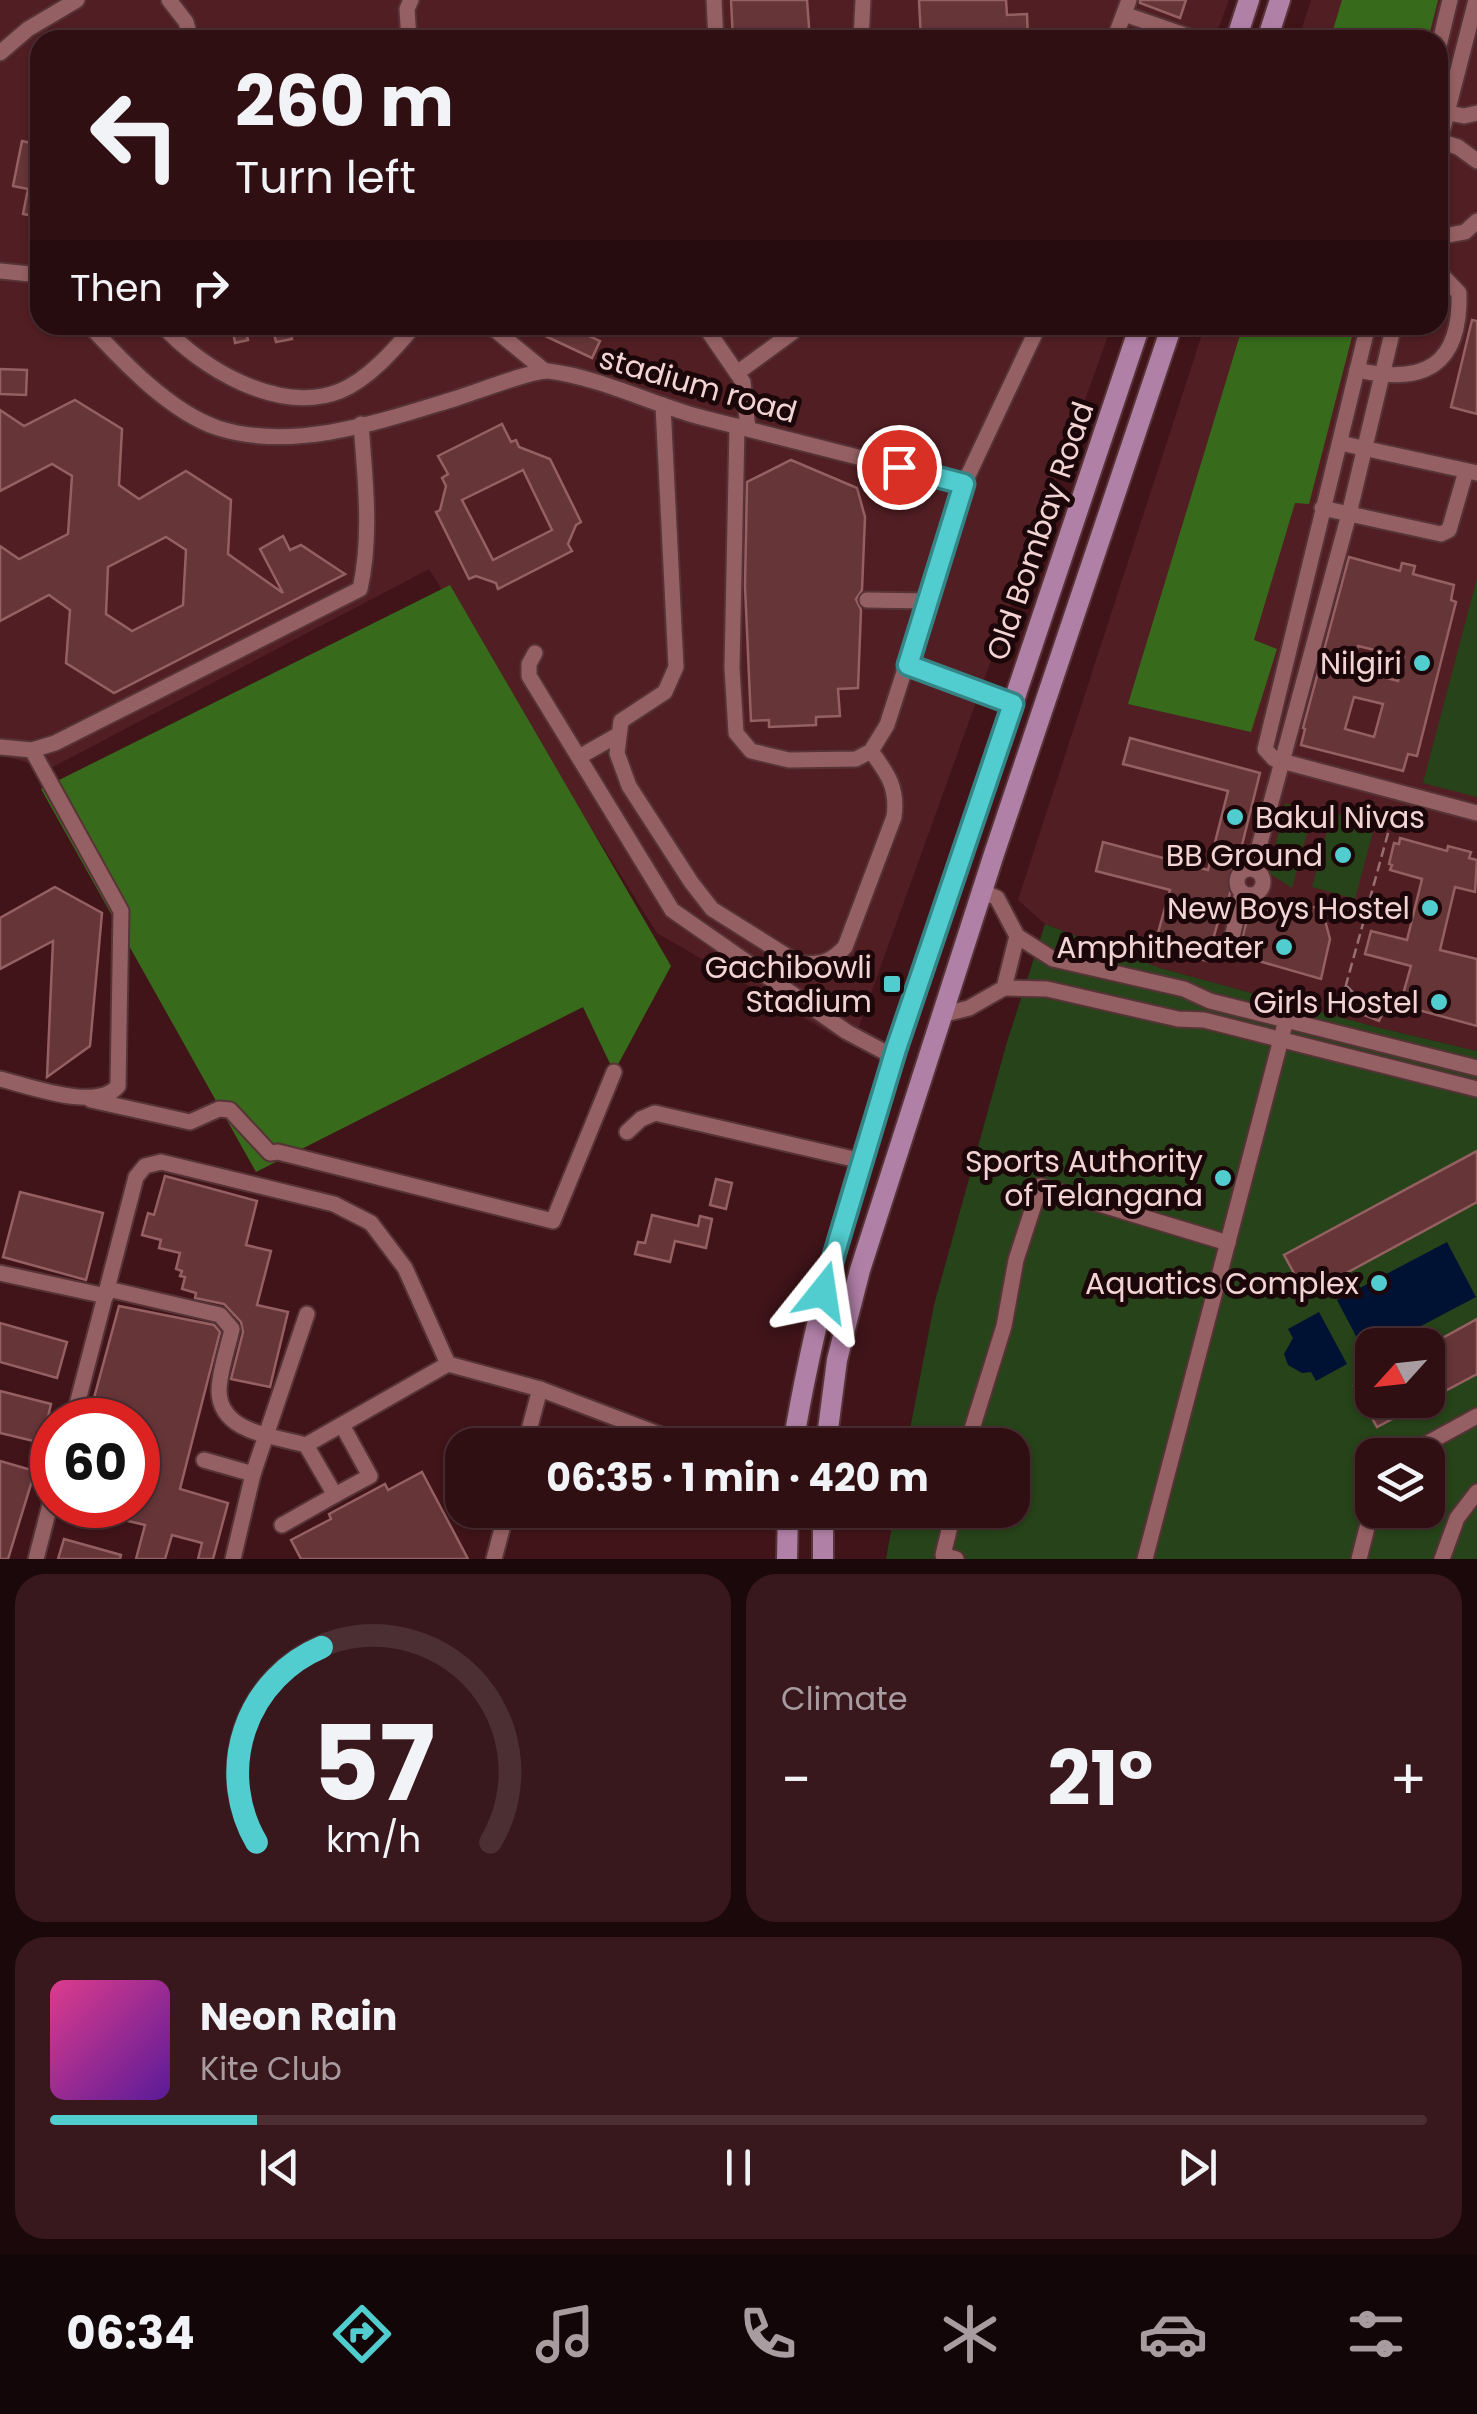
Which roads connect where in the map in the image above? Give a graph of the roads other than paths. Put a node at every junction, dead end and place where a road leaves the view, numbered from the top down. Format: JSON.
{"nodes":[{"id":1,"x":77,"y":0,"type":"edge"},
{"id":2,"x":169,"y":0,"type":"edge"},
{"id":3,"x":411,"y":0,"type":"edge"},
{"id":4,"x":714,"y":0,"type":"edge"},
{"id":5,"x":863,"y":0,"type":"edge"},
{"id":6,"x":1250,"y":0,"type":"edge"},
{"id":7,"x":1280,"y":0,"type":"edge"},
{"id":8,"x":1450,"y":0,"type":"edge"},
{"id":9,"x":1476,"y":0,"type":"edge"},
{"id":10,"x":1126,"y":7,"type":"edge"},
{"id":11,"x":188,"y":30,"type":"edge"},
{"id":12,"x":408,"y":30,"type":"edge"},
{"id":13,"x":716,"y":30,"type":"edge"},
{"id":14,"x":862,"y":30,"type":"edge"},
{"id":15,"x":1177,"y":30,"type":"edge"},
{"id":16,"x":1240,"y":30,"type":"edge"},
{"id":17,"x":1270,"y":30,"type":"edge"},
{"id":18,"x":1443,"y":30,"type":"edge"},
{"id":19,"x":0,"y":53,"type":"edge"},
{"id":20,"x":1448,"y":92,"type":"edge"},
{"id":21,"x":1448,"y":113,"type":"edge"},
{"id":22,"x":1477,"y":113,"type":"edge"},
{"id":23,"x":1448,"y":146,"type":"edge"},
{"id":24,"x":1477,"y":161,"type":"edge"},
{"id":25,"x":1477,"y":222,"type":"edge"},
{"id":26,"x":1448,"y":236,"type":"edge"},
{"id":27,"x":0,"y":271,"type":"edge"},
{"id":28,"x":30,"y":275,"type":"edge"},
{"id":29,"x":1448,"y":282,"type":"edge"},
{"id":30,"x":98,"y":335,"type":"edge"},
{"id":31,"x":172,"y":335,"type":"edge"},
{"id":32,"x":405,"y":335,"type":"edge"},
{"id":33,"x":501,"y":335,"type":"edge"},
{"id":34,"x":711,"y":335,"type":"edge"},
{"id":35,"x":789,"y":335,"type":"edge"},
{"id":36,"x":1035,"y":335,"type":"edge"},
{"id":37,"x":1137,"y":335,"type":"edge"},
{"id":38,"x":1169,"y":335,"type":"edge"},
{"id":39,"x":1366,"y":335,"type":"edge"},
{"id":40,"x":1392,"y":335,"type":"edge"},
{"id":41,"x":545,"y":370,"type":"junction"},
{"id":42,"x":1357,"y":370,"type":"junction"},
{"id":43,"x":738,"y":373,"type":"junction"},
{"id":44,"x":1382,"y":376,"type":"junction"},
{"id":45,"x":663,"y":405,"type":"junction"},
{"id":46,"x":361,"y":424,"type":"junction"},
{"id":47,"x":743,"y":427,"type":"junction"},
{"id":48,"x":1340,"y":443,"type":"junction"},
{"id":49,"x":1366,"y":448,"type":"junction"},
{"id":50,"x":1471,"y":472,"type":"edge"},
{"id":51,"x":964,"y":484,"type":"junction"},
{"id":52,"x":1322,"y":508,"type":"junction"},
{"id":53,"x":1349,"y":514,"type":"junction"},
{"id":54,"x":867,"y":600,"type":"dead end"},
{"id":55,"x":929,"y":601,"type":"junction"},
{"id":56,"x":535,"y":653,"type":"dead end"},
{"id":57,"x":908,"y":665,"type":"junction"},
{"id":58,"x":1013,"y":704,"type":"junction"},
{"id":59,"x":616,"y":736,"type":"junction"},
{"id":60,"x":0,"y":747,"type":"edge"},
{"id":61,"x":32,"y":750,"type":"junction"},
{"id":62,"x":871,"y":751,"type":"junction"},
{"id":63,"x":579,"y":757,"type":"junction"},
{"id":64,"x":1284,"y":761,"type":"junction"},
{"id":65,"x":1477,"y":813,"type":"edge"},
{"id":66,"x":982,"y":891,"type":"junction"},
{"id":67,"x":1017,"y":936,"type":"junction"},
{"id":68,"x":932,"y":943,"type":"junction"},
{"id":69,"x":1230,"y":947,"type":"dead end"},
{"id":70,"x":961,"y":954,"type":"junction"},
{"id":71,"x":1132,"y":977,"type":"junction"},
{"id":72,"x":1004,"y":988,"type":"junction"},
{"id":73,"x":1195,"y":994,"type":"junction"},
{"id":74,"x":1124,"y":1006,"type":"junction"},
{"id":75,"x":941,"y":1015,"type":"junction"},
{"id":76,"x":1188,"y":1020,"type":"junction"},
{"id":77,"x":1286,"y":1020,"type":"junction"},
{"id":78,"x":1280,"y":1040,"type":"junction"},
{"id":79,"x":894,"y":1057,"type":"junction"},
{"id":80,"x":1477,"y":1068,"type":"edge"},
{"id":81,"x":614,"y":1072,"type":"dead end"},
{"id":82,"x":0,"y":1079,"type":"edge"},
{"id":83,"x":1477,"y":1088,"type":"edge"},
{"id":84,"x":92,"y":1100,"type":"junction"},
{"id":85,"x":628,"y":1132,"type":"dead end"},
{"id":86,"x":862,"y":1160,"type":"junction"},
{"id":87,"x":1228,"y":1242,"type":"junction"},
{"id":88,"x":0,"y":1273,"type":"edge"},
{"id":89,"x":107,"y":1293,"type":"junction"},
{"id":90,"x":307,"y":1314,"type":"dead end"},
{"id":91,"x":448,"y":1364,"type":"junction"},
{"id":92,"x":540,"y":1389,"type":"junction"},
{"id":93,"x":79,"y":1398,"type":"edge"},
{"id":94,"x":1477,"y":1416,"type":"edge"},
{"id":95,"x":342,"y":1425,"type":"junction"},
{"id":96,"x":530,"y":1428,"type":"edge"},
{"id":97,"x":642,"y":1428,"type":"edge"},
{"id":98,"x":796,"y":1428,"type":"edge"},
{"id":99,"x":828,"y":1428,"type":"edge"},
{"id":100,"x":971,"y":1428,"type":"edge"},
{"id":101,"x":268,"y":1434,"type":"junction"},
{"id":102,"x":1437,"y":1438,"type":"edge"},
{"id":103,"x":306,"y":1445,"type":"junction"},
{"id":104,"x":204,"y":1460,"type":"dead end"},
{"id":105,"x":253,"y":1474,"type":"junction"},
{"id":106,"x":1477,"y":1492,"type":"edge"},
{"id":107,"x":335,"y":1495,"type":"junction"},
{"id":108,"x":282,"y":1525,"type":"dead end"},
{"id":109,"x":44,"y":1528,"type":"edge"},
{"id":110,"x":502,"y":1528,"type":"edge"},
{"id":111,"x":788,"y":1528,"type":"edge"},
{"id":112,"x":823,"y":1528,"type":"edge"},
{"id":113,"x":950,"y":1528,"type":"edge"},
{"id":114,"x":1367,"y":1528,"type":"edge"},
{"id":115,"x":36,"y":1559,"type":"edge"},
{"id":116,"x":234,"y":1559,"type":"edge"},
{"id":117,"x":494,"y":1559,"type":"edge"},
{"id":118,"x":787,"y":1559,"type":"edge"},
{"id":119,"x":823,"y":1559,"type":"edge"},
{"id":120,"x":956,"y":1559,"type":"edge"},
{"id":121,"x":1145,"y":1559,"type":"edge"},
{"id":122,"x":1359,"y":1559,"type":"edge"},
{"id":123,"x":1442,"y":1559,"type":"edge"}],
"edges":[{"from":1,"to":19,"type":"street"},
{"from":2,"to":11,"type":"street"},
{"from":3,"to":12,"type":"street"},
{"from":4,"to":13,"type":"street"},
{"from":5,"to":14,"type":"street"},
{"from":6,"to":16,"type":"main road"},
{"from":7,"to":17,"type":"main road"},
{"from":8,"to":18,"type":"street"},
{"from":9,"to":20,"type":"street"},
{"from":10,"to":15,"type":"street"},
{"from":21,"to":22,"type":"street"},
{"from":23,"to":24,"type":"street"},
{"from":25,"to":26,"type":"street"},
{"from":27,"to":28,"type":"street"},
{"from":29,"to":44,"type":"street"},
{"from":30,"to":46,"type":"street"},
{"from":31,"to":32,"type":"street"},
{"from":33,"to":41,"type":"street"},
{"from":34,"to":43,"type":"street"},
{"from":35,"to":43,"type":"street"},
{"from":36,"to":51,"type":"street"},
{"from":37,"to":58,"type":"main road","name":"Old Bombay Road"},
{"from":38,"to":66,"type":"main road","name":"Old Bombay Road"},
{"from":39,"to":42,"type":"street"},
{"from":40,"to":44,"type":"street"},
{"from":41,"to":45,"type":"street","name":"stadium road"},
{"from":41,"to":46,"type":"street"},
{"from":42,"to":44,"type":"street"},
{"from":42,"to":48,"type":"street"},
{"from":43,"to":47,"type":"street"},
{"from":44,"to":49,"type":"street"},
{"from":45,"to":47,"type":"street","name":"stadium road"},
{"from":45,"to":59,"type":"street"},
{"from":46,"to":61,"type":"street"},
{"from":47,"to":51,"type":"street","name":"stadium road"},
{"from":47,"to":62,"type":"street"},
{"from":48,"to":49,"type":"street"},
{"from":48,"to":52,"type":"street"},
{"from":49,"to":50,"type":"street"},
{"from":49,"to":53,"type":"street"},
{"from":50,"to":53,"type":"street"},
{"from":51,"to":55,"type":"street"},
{"from":52,"to":53,"type":"street"},
{"from":52,"to":64,"type":"street"},
{"from":53,"to":64,"type":"street"},
{"from":54,"to":55,"type":"street"},
{"from":55,"to":57,"type":"street"},
{"from":56,"to":63,"type":"street"},
{"from":57,"to":58,"type":"street"},
{"from":57,"to":62,"type":"street"},
{"from":58,"to":68,"type":"main road","name":"Old Bombay Road"},
{"from":59,"to":62,"type":"street"},
{"from":59,"to":63,"type":"street"},
{"from":60,"to":61,"type":"street"},
{"from":61,"to":84,"type":"street"},
{"from":63,"to":79,"type":"street"},
{"from":64,"to":65,"type":"street"},
{"from":64,"to":69,"type":"street"},
{"from":66,"to":67,"type":"street"},
{"from":66,"to":70,"type":"main road","name":"Old Bombay Road"},
{"from":67,"to":71,"type":"street"},
{"from":67,"to":72,"type":"street"},
{"from":68,"to":70,"type":"main road"},
{"from":68,"to":79,"type":"main road","name":"Old Bombay Road"},
{"from":70,"to":75,"type":"main road","name":"Old Bombay Road"},
{"from":71,"to":73,"type":"street"},
{"from":71,"to":74,"type":"street"},
{"from":72,"to":74,"type":"street"},
{"from":72,"to":75,"type":"street"},
{"from":73,"to":76,"type":"street"},
{"from":73,"to":77,"type":"street"},
{"from":74,"to":76,"type":"street"},
{"from":75,"to":99,"type":"main road","name":"Old Bombay Road"},
{"from":76,"to":78,"type":"street"},
{"from":77,"to":78,"type":"street"},
{"from":77,"to":80,"type":"street"},
{"from":78,"to":83,"type":"street"},
{"from":78,"to":87,"type":"street"},
{"from":79,"to":86,"type":"main road","name":"Old Bombay Road"},
{"from":81,"to":84,"type":"street"},
{"from":82,"to":84,"type":"street"},
{"from":85,"to":86,"type":"street"},
{"from":86,"to":98,"type":"main road","name":"Old Bombay Road"},
{"from":87,"to":100,"type":"street"},
{"from":87,"to":121,"type":"street"},
{"from":88,"to":89,"type":"street"},
{"from":89,"to":91,"type":"street"},
{"from":89,"to":93,"type":"street"},
{"from":89,"to":101,"type":"street"},
{"from":90,"to":101,"type":"street"},
{"from":91,"to":92,"type":"street"},
{"from":91,"to":95,"type":"street"},
{"from":92,"to":96,"type":"street"},
{"from":92,"to":97,"type":"street"},
{"from":94,"to":102,"type":"street"},
{"from":95,"to":103,"type":"street"},
{"from":95,"to":107,"type":"street"},
{"from":101,"to":103,"type":"street"},
{"from":101,"to":105,"type":"street"},
{"from":103,"to":107,"type":"street"},
{"from":104,"to":105,"type":"street"},
{"from":105,"to":116,"type":"street"},
{"from":106,"to":123,"type":"street"},
{"from":107,"to":108,"type":"street"},
{"from":109,"to":115,"type":"street"},
{"from":110,"to":117,"type":"street"},
{"from":111,"to":118,"type":"main road"},
{"from":112,"to":119,"type":"main road"},
{"from":113,"to":120,"type":"street"},
{"from":114,"to":122,"type":"street"}]}
